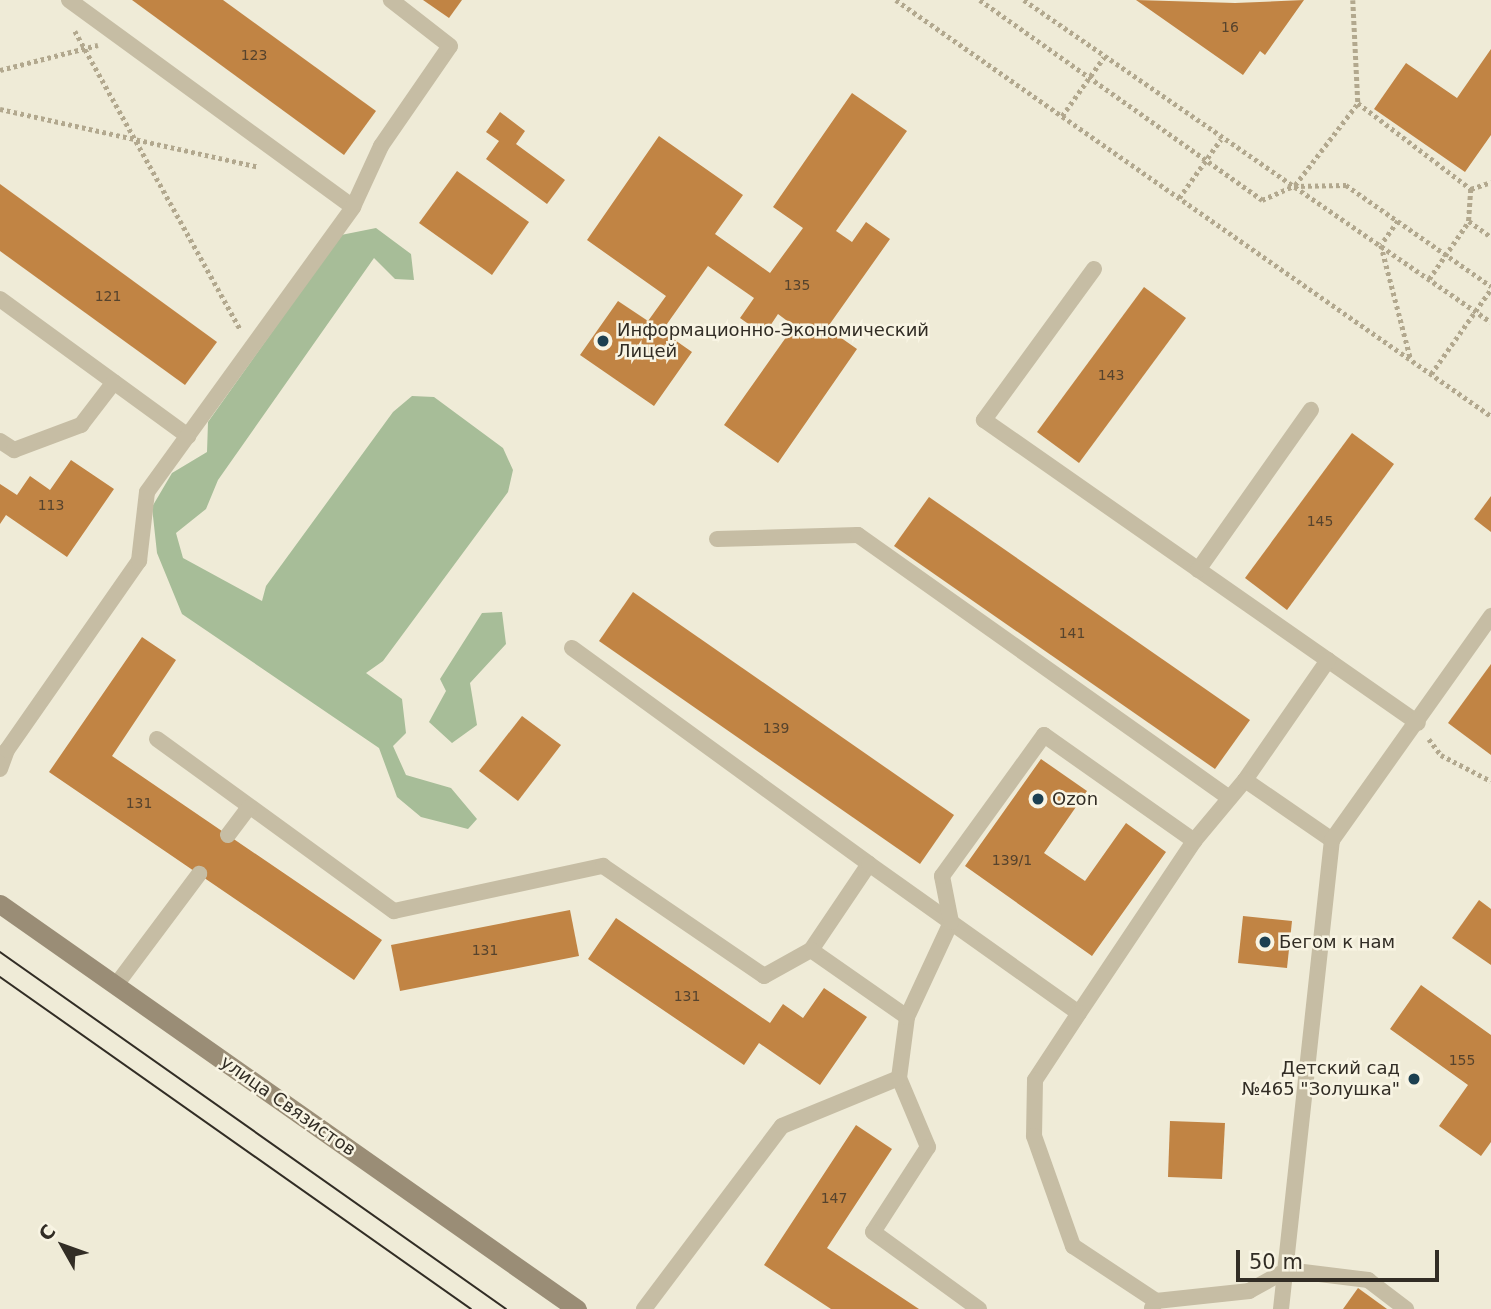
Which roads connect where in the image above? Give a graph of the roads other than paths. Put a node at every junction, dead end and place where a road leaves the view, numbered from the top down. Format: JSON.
{"nodes":[{"id":1,"x":69,"y":0,"type":"edge"},
{"id":2,"x":391,"y":0,"type":"edge"},
{"id":3,"x":353,"y":207,"type":"junction"},
{"id":4,"x":1094,"y":270,"type":"dead end"},
{"id":5,"x":0,"y":299,"type":"edge"},
{"id":6,"x":114,"y":382,"type":"junction"},
{"id":7,"x":1311,"y":410,"type":"dead end"},
{"id":8,"x":188,"y":436,"type":"junction"},
{"id":9,"x":0,"y":440,"type":"edge"},
{"id":10,"x":717,"y":539,"type":"dead end"},
{"id":11,"x":1198,"y":570,"type":"junction"},
{"id":12,"x":1491,"y":616,"type":"edge"},
{"id":13,"x":572,"y":648,"type":"dead end"},
{"id":14,"x":1328,"y":660,"type":"junction"},
{"id":15,"x":1418,"y":723,"type":"junction"},
{"id":16,"x":157,"y":739,"type":"dead end"},
{"id":17,"x":0,"y":769,"type":"edge"},
{"id":18,"x":1245,"y":780,"type":"junction"},
{"id":19,"x":1227,"y":796,"type":"junction"},
{"id":20,"x":249,"y":807,"type":"junction"},
{"id":21,"x":228,"y":835,"type":"dead end"},
{"id":22,"x":1332,"y":840,"type":"junction"},
{"id":23,"x":1194,"y":841,"type":"junction"},
{"id":24,"x":869,"y":864,"type":"junction"},
{"id":25,"x":199,"y":874,"type":"dead end"},
{"id":26,"x":0,"y":904,"type":"edge"},
{"id":27,"x":951,"y":922,"type":"junction"},
{"id":28,"x":811,"y":950,"type":"junction"},
{"id":29,"x":116,"y":985,"type":"junction"},
{"id":30,"x":1079,"y":1013,"type":"junction"},
{"id":31,"x":907,"y":1017,"type":"junction"},
{"id":32,"x":899,"y":1077,"type":"junction"},
{"id":33,"x":1287,"y":1270,"type":"junction"},
{"id":34,"x":1154,"y":1305,"type":"edge"},
{"id":35,"x":577,"y":1309,"type":"edge"},
{"id":36,"x":644,"y":1309,"type":"edge"},
{"id":37,"x":979,"y":1309,"type":"edge"},
{"id":38,"x":1281,"y":1309,"type":"edge"},
{"id":39,"x":1406,"y":1309,"type":"edge"}],
"edges":[{"from":1,"to":3,"type":"lane"},
{"from":2,"to":3,"type":"lane"},
{"from":3,"to":8,"type":"lane"},
{"from":4,"to":11,"type":"lane"},
{"from":5,"to":6,"type":"lane"},
{"from":6,"to":8,"type":"lane"},
{"from":6,"to":9,"type":"lane"},
{"from":7,"to":11,"type":"lane"},
{"from":8,"to":17,"type":"lane"},
{"from":10,"to":19,"type":"lane"},
{"from":11,"to":14,"type":"lane"},
{"from":12,"to":15,"type":"lane"},
{"from":13,"to":24,"type":"lane"},
{"from":14,"to":15,"type":"lane"},
{"from":14,"to":18,"type":"lane"},
{"from":15,"to":22,"type":"lane"},
{"from":16,"to":20,"type":"lane"},
{"from":18,"to":19,"type":"lane"},
{"from":18,"to":22,"type":"lane"},
{"from":19,"to":23,"type":"lane"},
{"from":20,"to":21,"type":"lane"},
{"from":20,"to":28,"type":"lane"},
{"from":22,"to":33,"type":"lane"},
{"from":23,"to":27,"type":"lane"},
{"from":23,"to":30,"type":"lane"},
{"from":24,"to":27,"type":"lane"},
{"from":24,"to":28,"type":"lane"},
{"from":25,"to":29,"type":"lane"},
{"from":26,"to":29,"type":"main road","name":"улица Связистов"},
{"from":27,"to":30,"type":"lane"},
{"from":27,"to":31,"type":"lane"},
{"from":28,"to":31,"type":"lane"},
{"from":29,"to":35,"type":"main road","name":"улица Связистов"},
{"from":30,"to":34,"type":"lane"},
{"from":31,"to":32,"type":"lane"},
{"from":32,"to":36,"type":"lane"},
{"from":32,"to":37,"type":"lane"},
{"from":33,"to":34,"type":"lane"},
{"from":33,"to":38,"type":"lane"},
{"from":33,"to":39,"type":"lane"}]}
